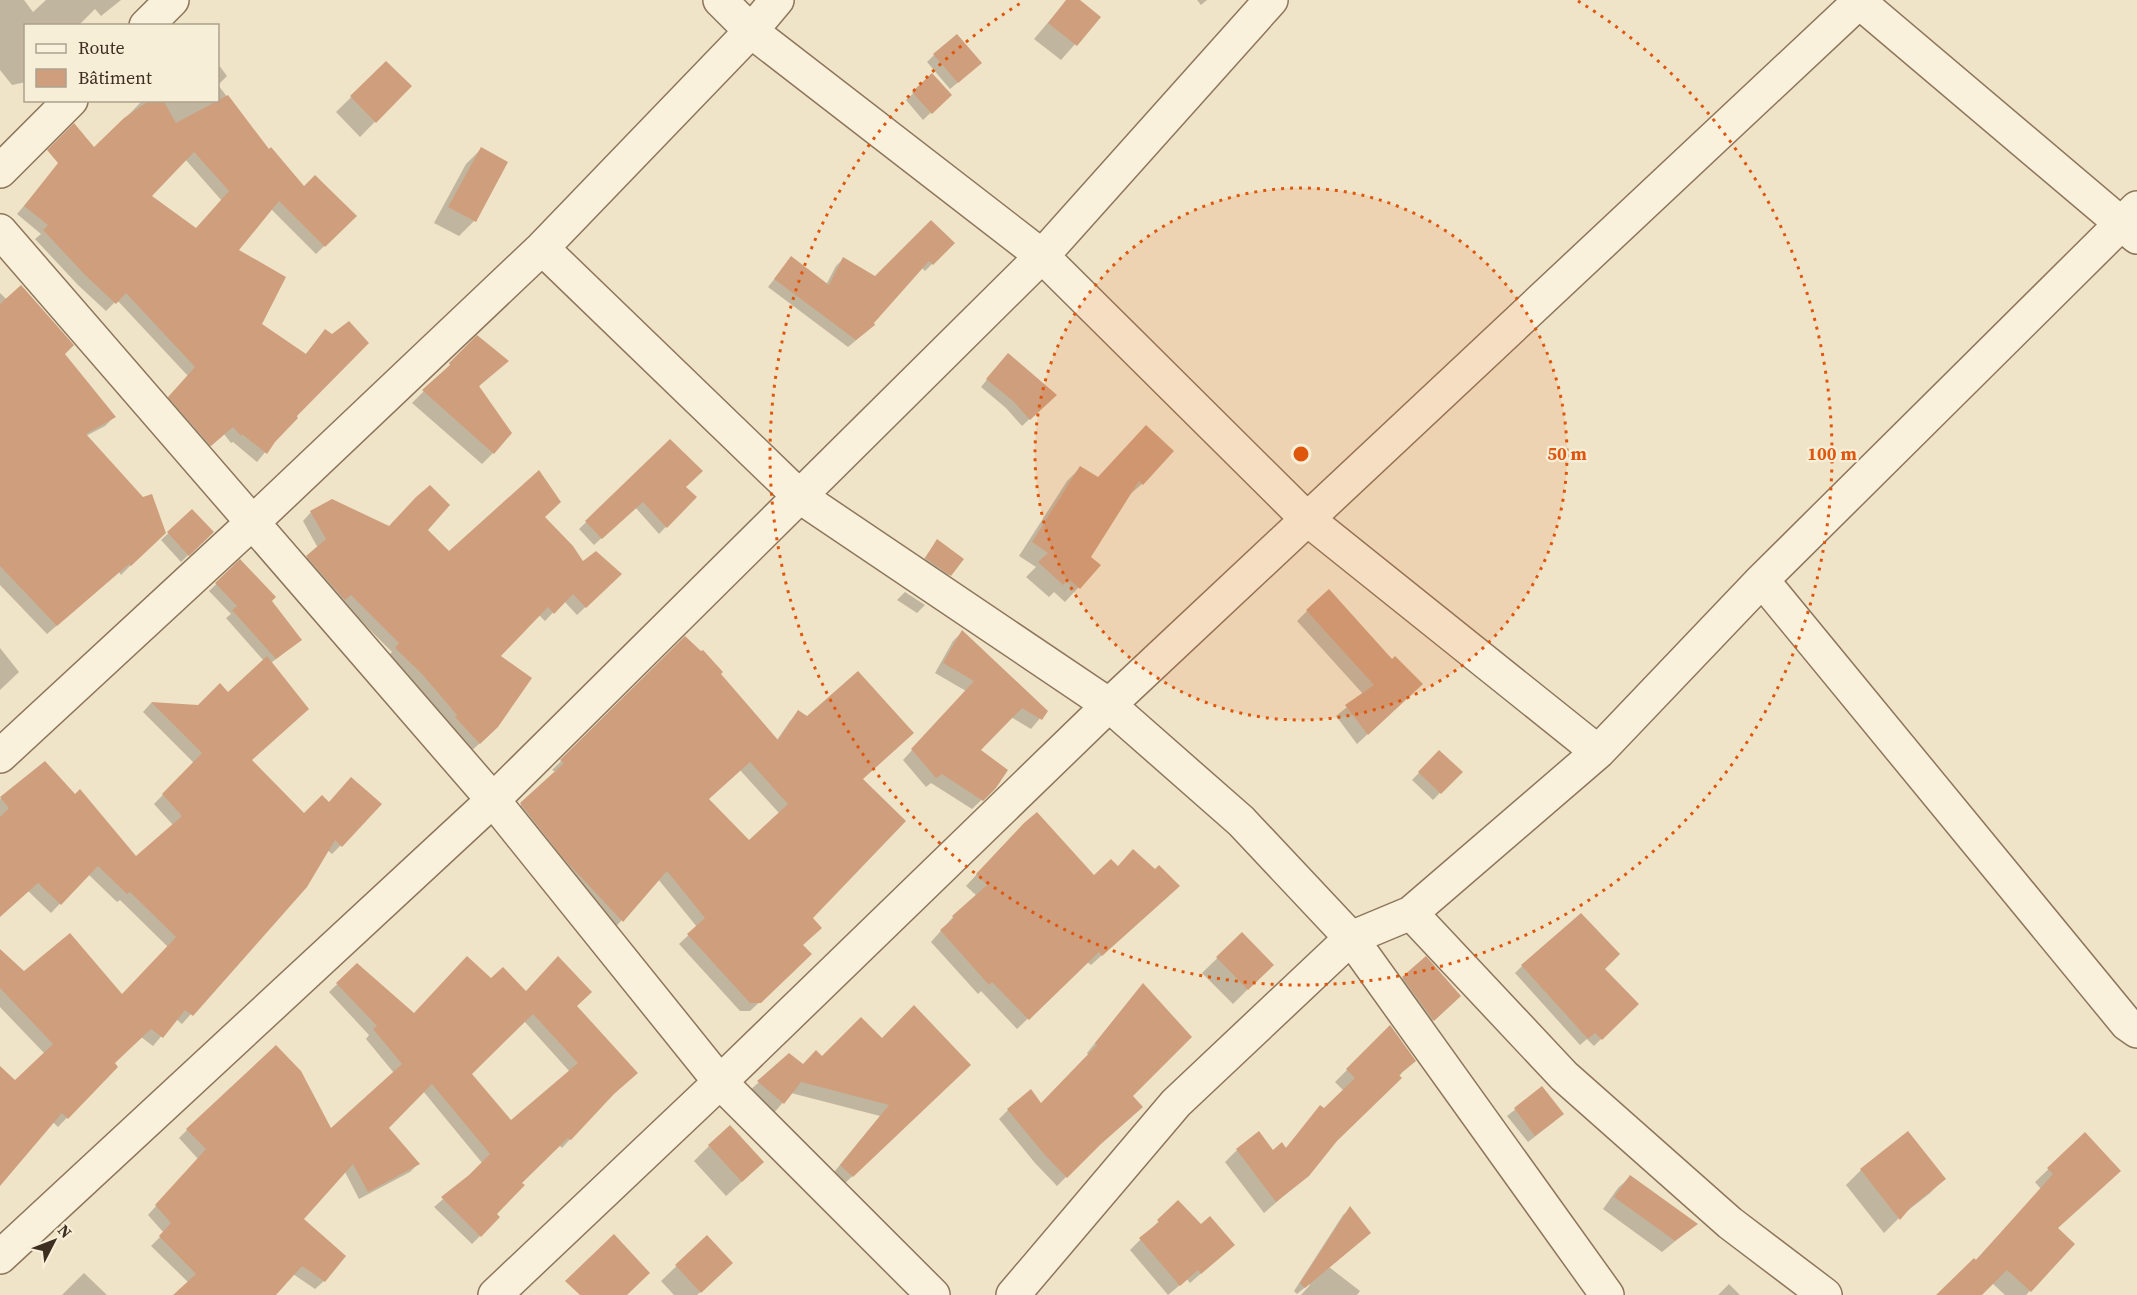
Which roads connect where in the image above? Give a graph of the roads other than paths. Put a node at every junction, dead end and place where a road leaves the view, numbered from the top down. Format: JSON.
{"nodes":[{"id":1,"x":172,"y":0,"type":"edge"},
{"id":2,"x":720,"y":0,"type":"edge"},
{"id":3,"x":777,"y":0,"type":"edge"},
{"id":4,"x":1271,"y":0,"type":"edge"},
{"id":5,"x":1859,"y":1,"type":"edge"},
{"id":6,"x":148,"y":24,"type":"edge"},
{"id":7,"x":751,"y":31,"type":"junction"},
{"id":8,"x":69,"y":102,"type":"edge"},
{"id":9,"x":0,"y":171,"type":"edge"},
{"id":10,"x":2132,"y":223,"type":"edge"},
{"id":11,"x":0,"y":231,"type":"edge"},
{"id":12,"x":542,"y":248,"type":"junction"},
{"id":13,"x":1042,"y":256,"type":"junction"},
{"id":14,"x":799,"y":496,"type":"junction"},
{"id":15,"x":1306,"y":518,"type":"junction"},
{"id":16,"x":253,"y":522,"type":"junction"},
{"id":17,"x":1762,"y":580,"type":"junction"},
{"id":18,"x":1109,"y":705,"type":"junction"},
{"id":19,"x":1598,"y":752,"type":"junction"},
{"id":20,"x":0,"y":756,"type":"edge"},
{"id":21,"x":493,"y":800,"type":"junction"},
{"id":22,"x":1411,"y":913,"type":"junction"},
{"id":23,"x":1351,"y":938,"type":"junction"},
{"id":24,"x":2137,"y":1031,"type":"edge"},
{"id":25,"x":720,"y":1082,"type":"junction"},
{"id":26,"x":0,"y":1257,"type":"edge"},
{"id":27,"x":495,"y":1295,"type":"edge"},
{"id":28,"x":933,"y":1295,"type":"edge"},
{"id":29,"x":1013,"y":1295,"type":"edge"},
{"id":30,"x":1607,"y":1295,"type":"edge"},
{"id":31,"x":1825,"y":1295,"type":"edge"}],
"edges":[{"from":1,"to":6,"type":"street"},
{"from":2,"to":7,"type":"street"},
{"from":3,"to":7,"type":"street"},
{"from":4,"to":13,"type":"street"},
{"from":5,"to":10,"type":"street"},
{"from":5,"to":15,"type":"street"},
{"from":7,"to":12,"type":"street"},
{"from":7,"to":13,"type":"street"},
{"from":8,"to":9,"type":"street"},
{"from":10,"to":17,"type":"street"},
{"from":11,"to":16,"type":"street"},
{"from":12,"to":14,"type":"street"},
{"from":12,"to":16,"type":"street"},
{"from":13,"to":14,"type":"street"},
{"from":13,"to":15,"type":"street"},
{"from":14,"to":18,"type":"street"},
{"from":14,"to":21,"type":"street"},
{"from":15,"to":18,"type":"street"},
{"from":15,"to":19,"type":"street"},
{"from":16,"to":20,"type":"street"},
{"from":16,"to":21,"type":"street"},
{"from":17,"to":19,"type":"street"},
{"from":17,"to":24,"type":"street"},
{"from":18,"to":23,"type":"street"},
{"from":18,"to":25,"type":"street"},
{"from":19,"to":22,"type":"street"},
{"from":21,"to":25,"type":"street"},
{"from":21,"to":26,"type":"street"},
{"from":22,"to":23,"type":"street"},
{"from":22,"to":31,"type":"street"},
{"from":23,"to":29,"type":"street"},
{"from":23,"to":30,"type":"street"},
{"from":25,"to":27,"type":"street"},
{"from":25,"to":28,"type":"street"}]}
